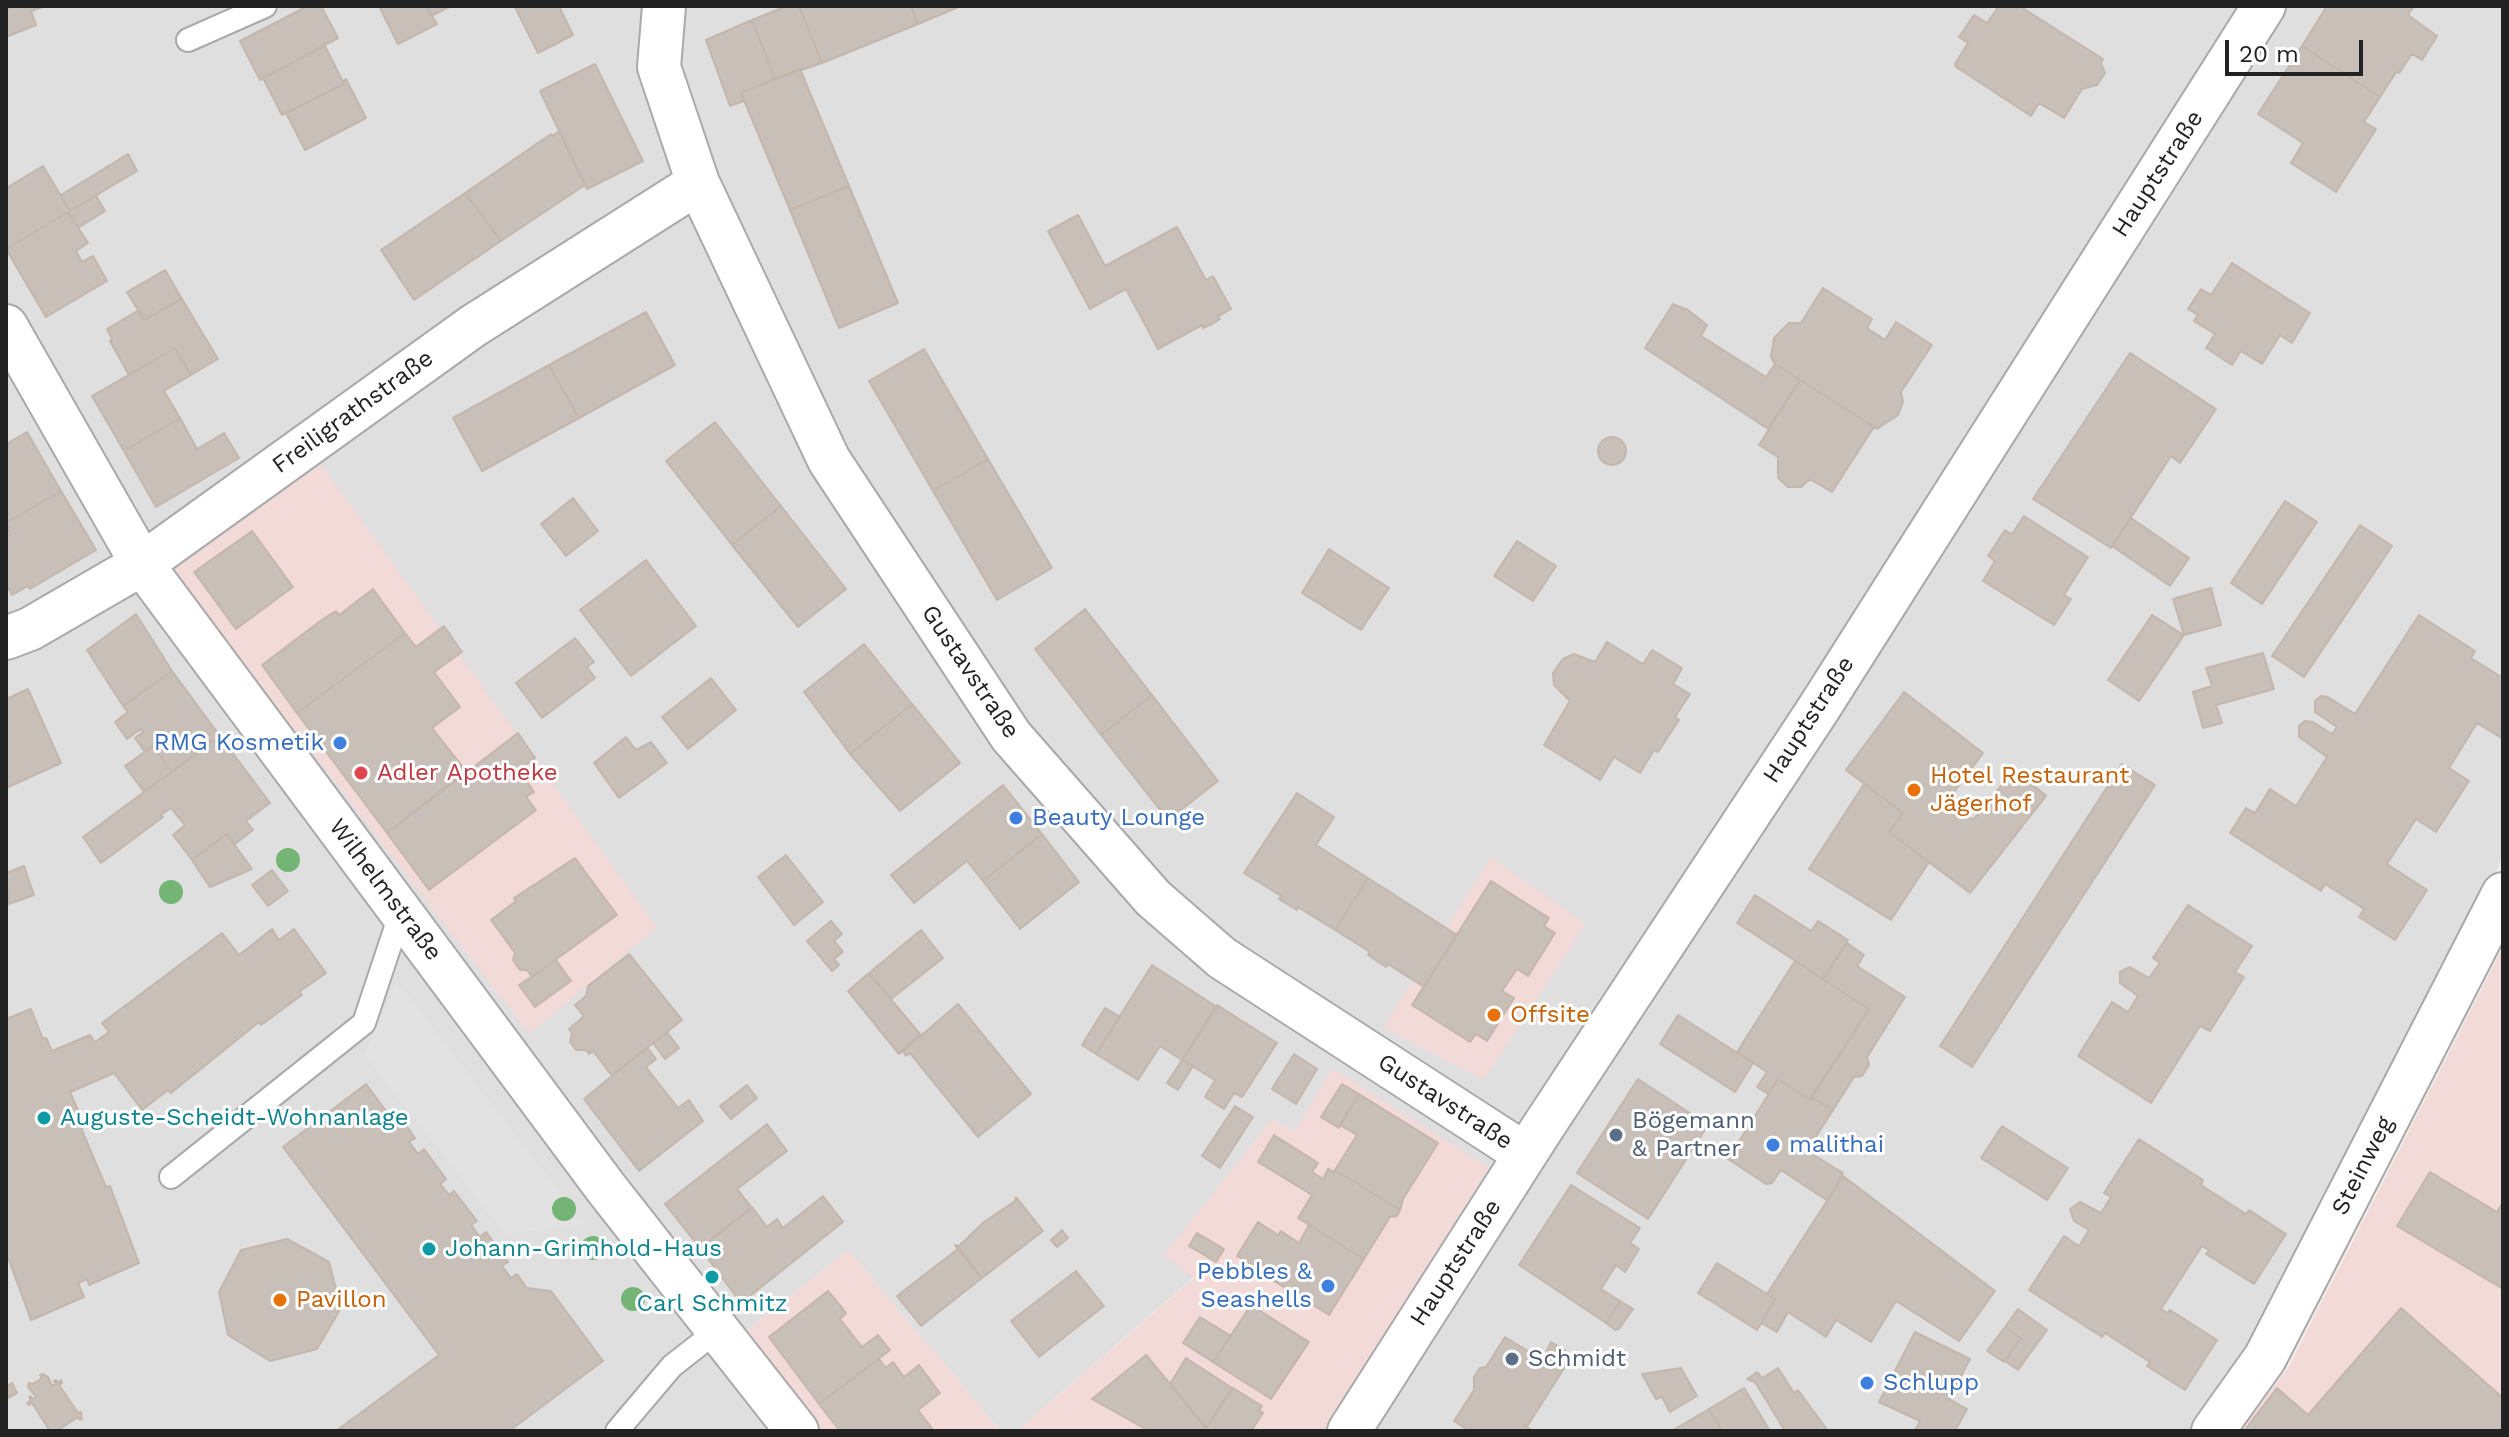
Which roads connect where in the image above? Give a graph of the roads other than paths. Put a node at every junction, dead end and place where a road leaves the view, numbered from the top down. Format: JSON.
{"nodes":[{"id":1,"x":265,"y":6,"type":"edge"},
{"id":2,"x":664,"y":6,"type":"edge"},
{"id":3,"x":2264,"y":6,"type":"edge"},
{"id":4,"x":188,"y":40,"type":"dead end"},
{"id":5,"x":698,"y":183,"type":"junction"},
{"id":6,"x":6,"y":326,"type":"edge"},
{"id":7,"x":142,"y":564,"type":"junction"},
{"id":8,"x":6,"y":638,"type":"edge"},
{"id":9,"x":2503,"y":894,"type":"edge"},
{"id":10,"x":401,"y":912,"type":"junction"},
{"id":11,"x":1525,"y":1154,"type":"junction"},
{"id":12,"x":171,"y":1177,"type":"dead end"},
{"id":13,"x":718,"y":1330,"type":"junction"},
{"id":14,"x":617,"y":1431,"type":"edge"},
{"id":15,"x":797,"y":1431,"type":"edge"},
{"id":16,"x":1349,"y":1431,"type":"edge"},
{"id":17,"x":2213,"y":1431,"type":"edge"}],
"edges":[{"from":1,"to":4,"type":"lane"},
{"from":2,"to":5,"type":"street","name":"Gustavstraße"},
{"from":3,"to":11,"type":"street","name":"Hauptstraße"},
{"from":5,"to":7,"type":"street","name":"Freiligrathstraße"},
{"from":5,"to":11,"type":"street","name":"Gustavstraße"},
{"from":6,"to":7,"type":"street","name":"Wilhelmstraße"},
{"from":7,"to":8,"type":"street","name":"Freiligrathstraße"},
{"from":7,"to":10,"type":"street","name":"Wilhelmstraße"},
{"from":9,"to":17,"type":"street","name":"Steinweg"},
{"from":10,"to":12,"type":"lane"},
{"from":10,"to":13,"type":"street","name":"Wilhelmstraße"},
{"from":11,"to":16,"type":"street","name":"Hauptstraße"},
{"from":13,"to":14,"type":"lane"},
{"from":13,"to":15,"type":"street","name":"Wilhelmstraße"}]}
